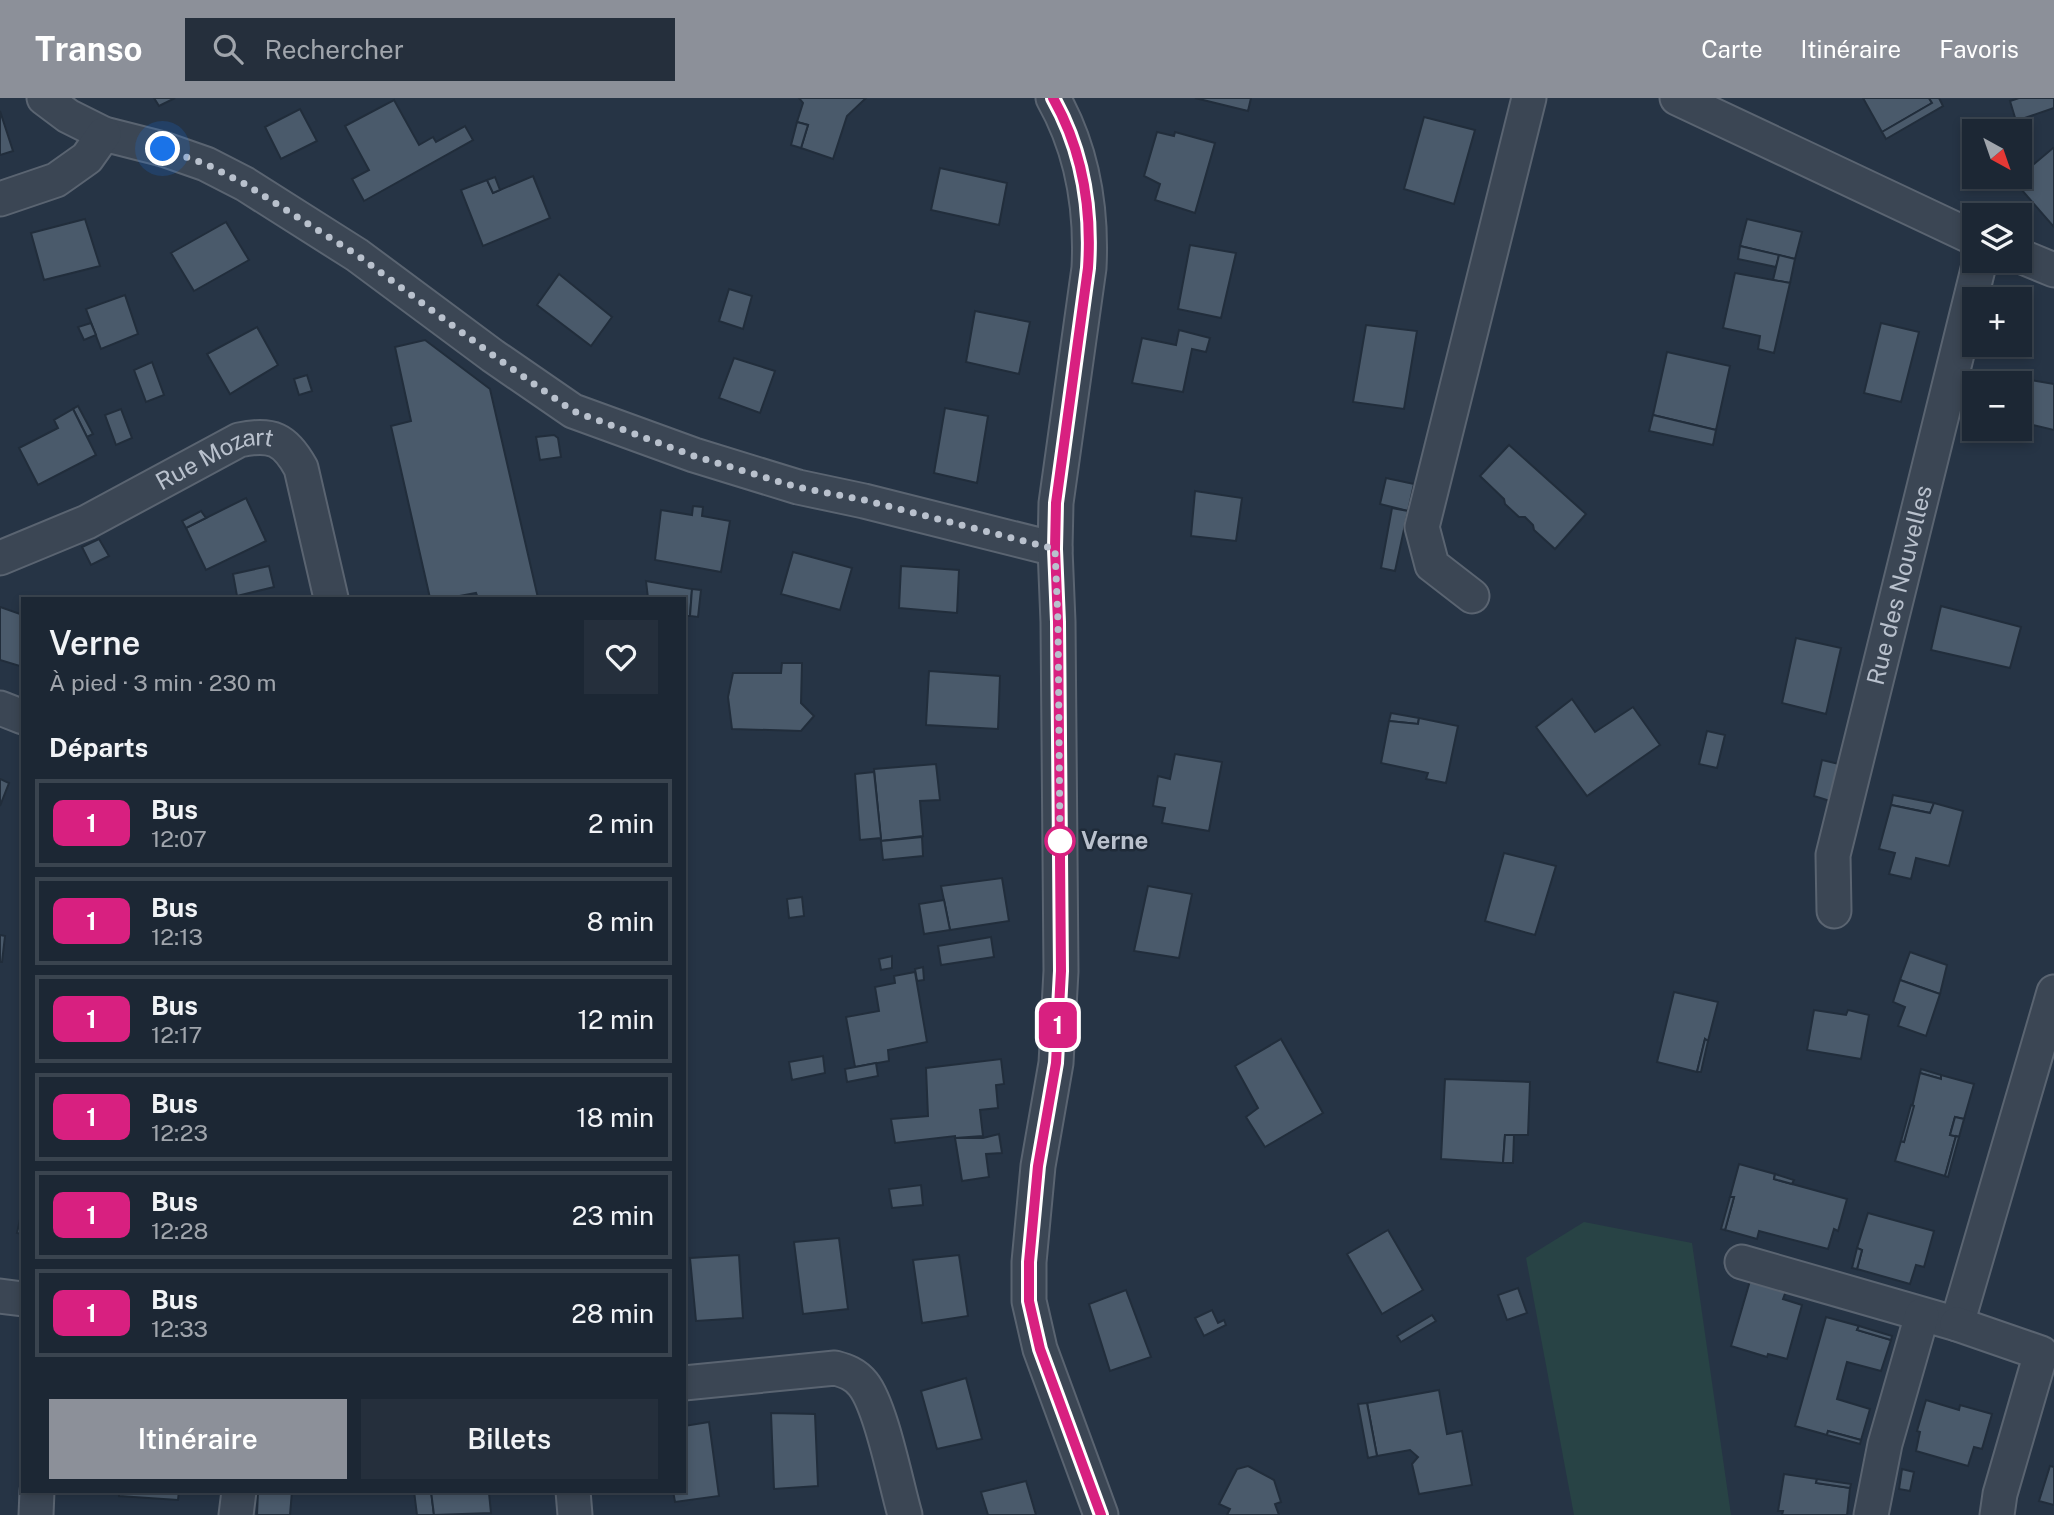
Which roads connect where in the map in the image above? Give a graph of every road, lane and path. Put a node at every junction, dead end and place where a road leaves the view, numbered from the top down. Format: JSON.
{"nodes":[{"id":1,"x":44,"y":98,"type":"edge"},
{"id":2,"x":1053,"y":98,"type":"edge"},
{"id":3,"x":1529,"y":98,"type":"edge"},
{"id":4,"x":1677,"y":98,"type":"edge"},
{"id":5,"x":104,"y":134,"type":"junction"},
{"id":6,"x":0,"y":199,"type":"edge"},
{"id":7,"x":1962,"y":232,"type":"edge"},
{"id":8,"x":2032,"y":261,"type":"edge"},
{"id":9,"x":2054,"y":270,"type":"edge"},
{"id":10,"x":1977,"y":273,"type":"edge"},
{"id":11,"x":1055,"y":549,"type":"junction"},
{"id":12,"x":0,"y":558,"type":"edge"},
{"id":13,"x":1472,"y":596,"type":"dead end"},
{"id":14,"x":331,"y":597,"type":"edge"},
{"id":15,"x":0,"y":708,"type":"edge"},
{"id":16,"x":21,"y":716,"type":"edge"},
{"id":17,"x":1834,"y":911,"type":"dead end"},
{"id":18,"x":2054,"y":992,"type":"edge"},
{"id":19,"x":1742,"y":1262,"type":"dead end"},
{"id":20,"x":0,"y":1296,"type":"edge"},
{"id":21,"x":21,"y":1299,"type":"edge"},
{"id":22,"x":1922,"y":1315,"type":"junction"},
{"id":23,"x":1957,"y":1324,"type":"junction"},
{"id":24,"x":2047,"y":1355,"type":"edge"},
{"id":25,"x":686,"y":1383,"type":"edge"},
{"id":26,"x":37,"y":1493,"type":"edge"},
{"id":27,"x":239,"y":1493,"type":"edge"},
{"id":28,"x":573,"y":1493,"type":"edge"},
{"id":29,"x":36,"y":1515,"type":"edge"},
{"id":30,"x":236,"y":1515,"type":"edge"},
{"id":31,"x":575,"y":1515,"type":"edge"},
{"id":32,"x":905,"y":1515,"type":"edge"},
{"id":33,"x":1101,"y":1515,"type":"edge"},
{"id":34,"x":1871,"y":1515,"type":"edge"},
{"id":35,"x":1997,"y":1515,"type":"edge"}],
"edges":[{"from":1,"to":5,"type":"street"},
{"from":2,"to":11,"type":"street"},
{"from":3,"to":13,"type":"street"},
{"from":4,"to":7,"type":"street"},
{"from":5,"to":6,"type":"street"},
{"from":5,"to":11,"type":"street"},
{"from":8,"to":9,"type":"street"},
{"from":10,"to":17,"type":"street","name":"Rue des Nouvelles"},
{"from":11,"to":33,"type":"street"},
{"from":12,"to":14,"type":"street","name":"Rue Mozart"},
{"from":15,"to":16,"type":"street"},
{"from":18,"to":23,"type":"street"},
{"from":19,"to":22,"type":"street"},
{"from":20,"to":21,"type":"street"},
{"from":22,"to":23,"type":"street"},
{"from":22,"to":34,"type":"street"},
{"from":23,"to":24,"type":"street"},
{"from":24,"to":35,"type":"street"},
{"from":25,"to":32,"type":"street"},
{"from":26,"to":29,"type":"street"},
{"from":27,"to":30,"type":"street"},
{"from":28,"to":31,"type":"street"}]}
